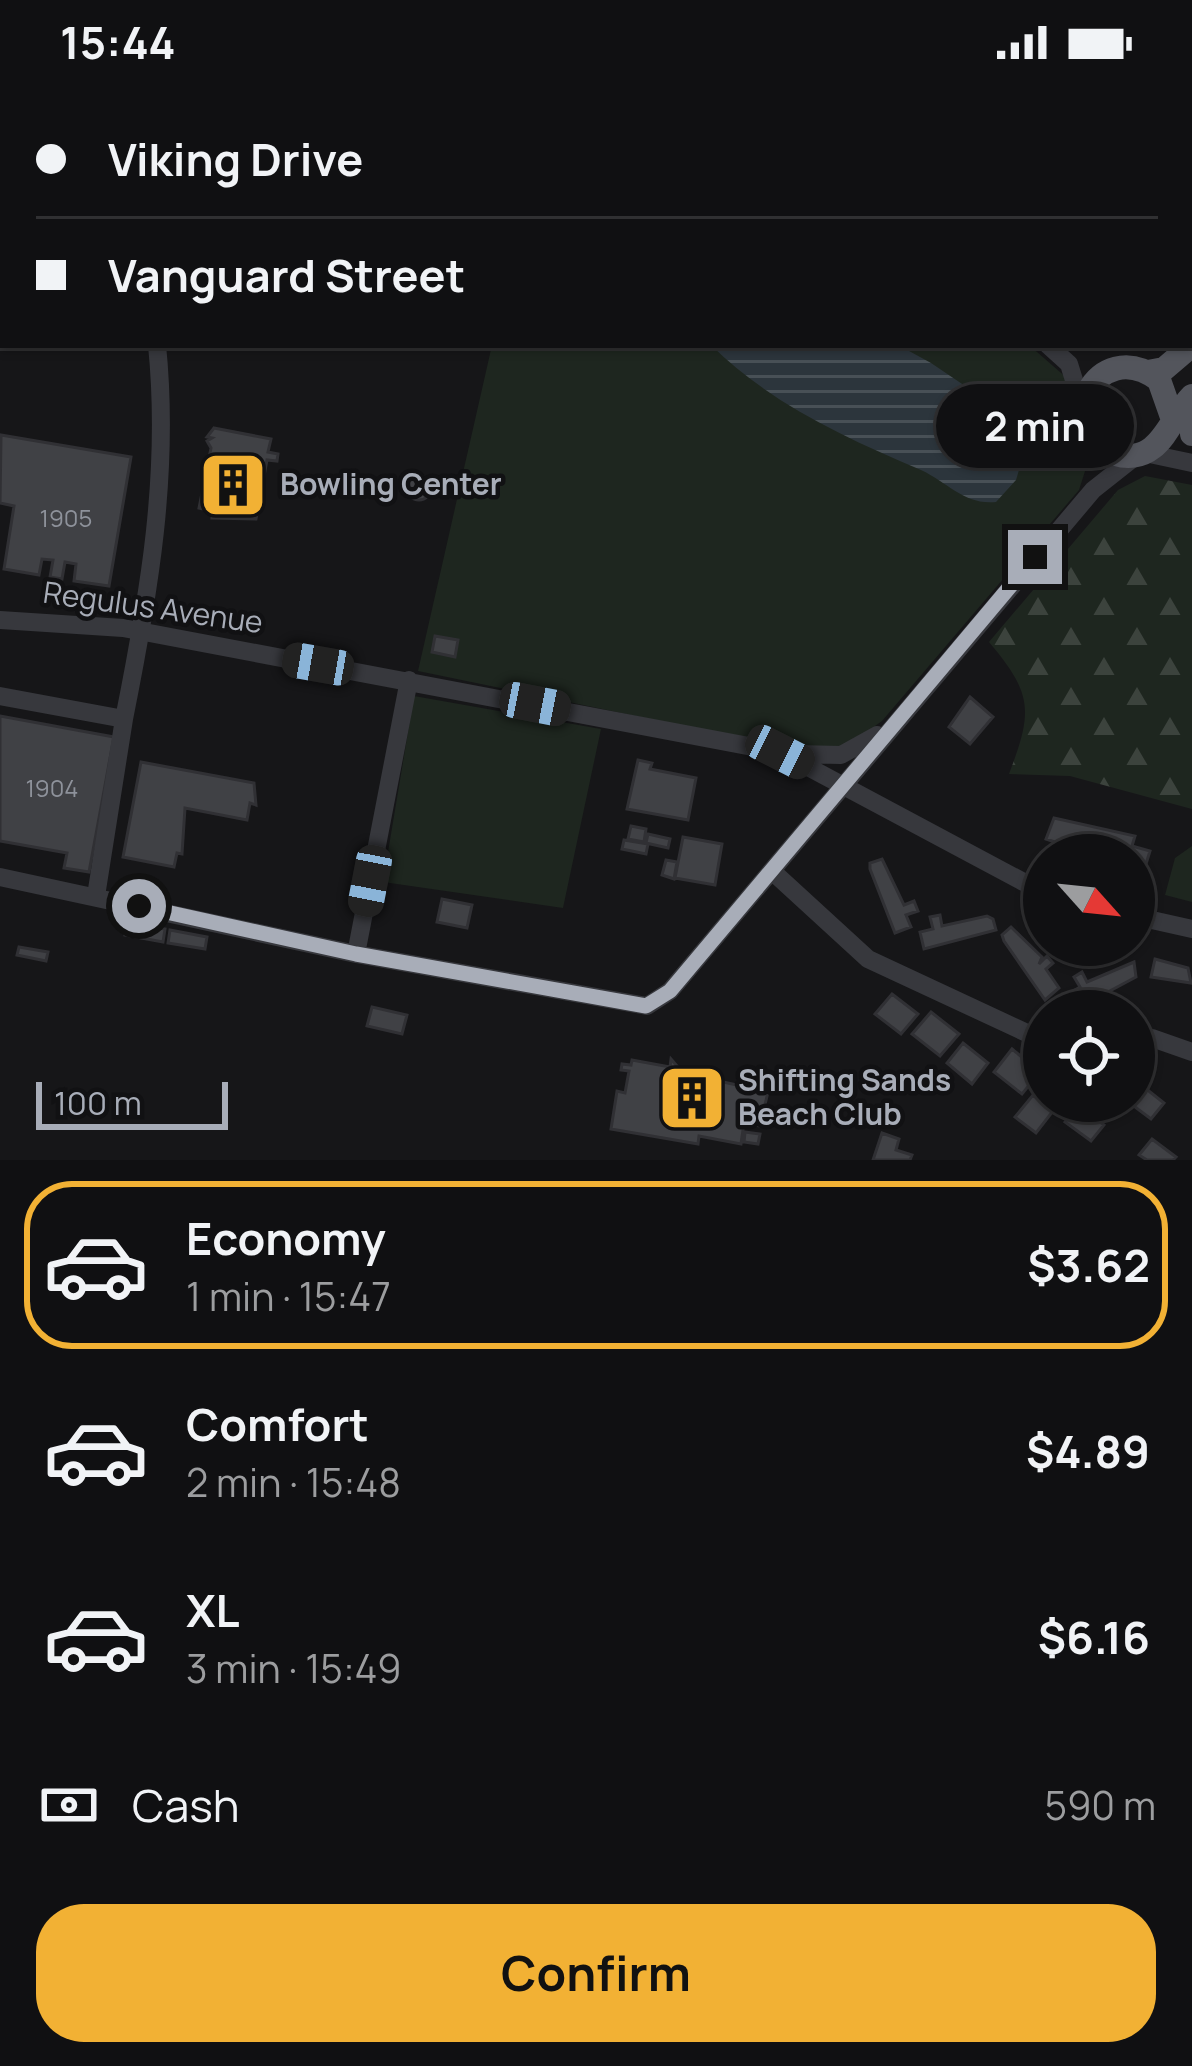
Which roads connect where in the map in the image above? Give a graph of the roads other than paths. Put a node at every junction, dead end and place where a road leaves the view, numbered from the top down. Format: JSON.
{"nodes":[{"id":1,"x":157,"y":348,"type":"edge"},
{"id":2,"x":1051,"y":348,"type":"edge"},
{"id":3,"x":1188,"y":348,"type":"edge"},
{"id":4,"x":1069,"y":364,"type":"junction"},
{"id":5,"x":1119,"y":367,"type":"junction"},
{"id":6,"x":1148,"y":371,"type":"junction"},
{"id":7,"x":1192,"y":396,"type":"edge"},
{"id":8,"x":1082,"y":408,"type":"junction"},
{"id":9,"x":1181,"y":424,"type":"edge"},
{"id":10,"x":1089,"y":435,"type":"junction"},
{"id":11,"x":1142,"y":454,"type":"junction"},
{"id":12,"x":1192,"y":461,"type":"edge"},
{"id":13,"x":1093,"y":490,"type":"junction"},
{"id":14,"x":0,"y":620,"type":"edge"},
{"id":15,"x":143,"y":632,"type":"junction"},
{"id":16,"x":409,"y":680,"type":"junction"},
{"id":17,"x":0,"y":696,"type":"edge"},
{"id":18,"x":124,"y":719,"type":"junction"},
{"id":19,"x":896,"y":723,"type":"junction"},
{"id":20,"x":780,"y":752,"type":"junction"},
{"id":21,"x":845,"y":787,"type":"junction"},
{"id":22,"x":772,"y":871,"type":"junction"},
{"id":23,"x":0,"y":877,"type":"edge"},
{"id":24,"x":1023,"y":882,"type":"edge"},
{"id":25,"x":96,"y":896,"type":"junction"},
{"id":26,"x":1155,"y":921,"type":"edge"},
{"id":27,"x":1192,"y":929,"type":"edge"},
{"id":28,"x":356,"y":954,"type":"junction"},
{"id":29,"x":1023,"y":1031,"type":"edge"},
{"id":30,"x":1155,"y":1039,"type":"edge"},
{"id":31,"x":1192,"y":1052,"type":"edge"}],
"edges":[{"from":1,"to":15,"type":"street"},
{"from":2,"to":4,"type":"street"},
{"from":3,"to":6,"type":"main road"},
{"from":4,"to":5,"type":"street"},
{"from":4,"to":8,"type":"street"},
{"from":5,"to":6,"type":"main road"},
{"from":5,"to":8,"type":"main road"},
{"from":6,"to":9,"type":"main road"},
{"from":7,"to":9,"type":"main road"},
{"from":8,"to":10,"type":"main road"},
{"from":9,"to":11,"type":"main road"},
{"from":9,"to":12,"type":"street"},
{"from":10,"to":11,"type":"main road"},
{"from":10,"to":13,"type":"street"},
{"from":11,"to":12,"type":"street"},
{"from":11,"to":13,"type":"street"},
{"from":13,"to":19,"type":"street"},
{"from":14,"to":15,"type":"street","name":"Regulus Avenue"},
{"from":15,"to":16,"type":"street","name":"Regulus Avenue"},
{"from":15,"to":18,"type":"street"},
{"from":16,"to":20,"type":"street","name":"Regulus Avenue"},
{"from":16,"to":28,"type":"street"},
{"from":17,"to":18,"type":"street"},
{"from":18,"to":25,"type":"street"},
{"from":19,"to":20,"type":"street"},
{"from":19,"to":21,"type":"street"},
{"from":20,"to":21,"type":"street","name":"Regulus Avenue"},
{"from":21,"to":22,"type":"street"},
{"from":21,"to":24,"type":"street","name":"Regulus Avenue"},
{"from":22,"to":28,"type":"street"},
{"from":22,"to":29,"type":"street"},
{"from":23,"to":25,"type":"street"},
{"from":25,"to":28,"type":"street"},
{"from":26,"to":27,"type":"street"},
{"from":30,"to":31,"type":"street"}]}
